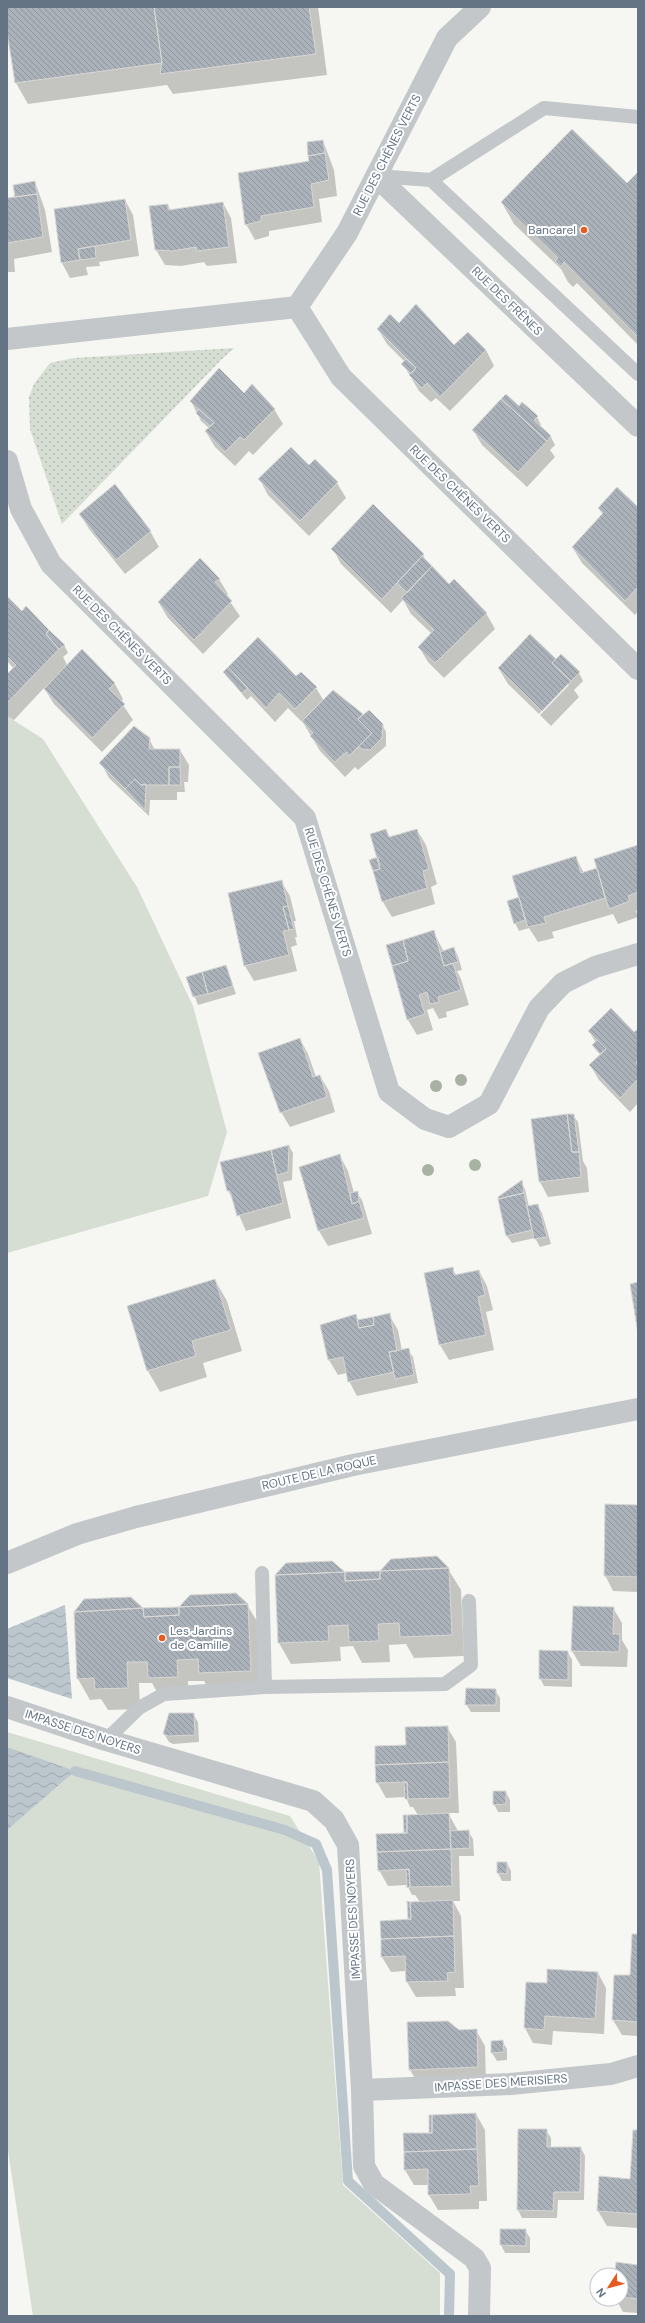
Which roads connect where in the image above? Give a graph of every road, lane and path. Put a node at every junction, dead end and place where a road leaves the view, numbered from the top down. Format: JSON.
{"nodes":[{"id":1,"x":480,"y":7,"type":"edge"},
{"id":2,"x":638,"y":117,"type":"edge"},
{"id":3,"x":376,"y":176,"type":"junction"},
{"id":4,"x":431,"y":180,"type":"junction"},
{"id":5,"x":297,"y":306,"type":"junction"},
{"id":6,"x":7,"y":339,"type":"edge"},
{"id":7,"x":638,"y":374,"type":"edge"},
{"id":8,"x":638,"y":426,"type":"edge"},
{"id":9,"x":7,"y":461,"type":"edge"},
{"id":10,"x":638,"y":669,"type":"edge"},
{"id":11,"x":638,"y":954,"type":"edge"},
{"id":12,"x":638,"y":1409,"type":"edge"},
{"id":13,"x":7,"y":1563,"type":"edge"},
{"id":14,"x":262,"y":1573,"type":"dead end"},
{"id":15,"x":469,"y":1601,"type":"dead end"},
{"id":16,"x":265,"y":1687,"type":"junction"},
{"id":17,"x":7,"y":1707,"type":"edge"},
{"id":18,"x":106,"y":1740,"type":"junction"},
{"id":19,"x":638,"y":2066,"type":"edge"},
{"id":20,"x":362,"y":2090,"type":"junction"},
{"id":21,"x":480,"y":2316,"type":"edge"}],
"edges":[{"from":1,"to":3,"type":"street","name":"RUE DES CHÊNES VERTS"},
{"from":2,"to":4,"type":"lane"},
{"from":3,"to":4,"type":"lane"},
{"from":3,"to":5,"type":"street","name":"RUE DES CHÊNES VERTS"},
{"from":3,"to":8,"type":"street","name":"RUE DES FRÊNES"},
{"from":4,"to":7,"type":"lane"},
{"from":5,"to":6,"type":"street"},
{"from":5,"to":10,"type":"street","name":"RUE DES CHÊNES VERTS"},
{"from":9,"to":11,"type":"street","name":"RUE DES CHÊNES VERTS"},
{"from":12,"to":13,"type":"street","name":"ROUTE DE LA ROQUE"},
{"from":14,"to":16,"type":"lane"},
{"from":15,"to":16,"type":"lane"},
{"from":16,"to":18,"type":"lane"},
{"from":17,"to":18,"type":"street","name":"IMPASSE DES NOYERS"},
{"from":18,"to":20,"type":"street","name":"IMPASSE DES NOYERS"},
{"from":19,"to":20,"type":"street","name":"IMPASSE DES MERISIERS"},
{"from":20,"to":21,"type":"street","name":"IMPASSE DES NOYERS"}]}
